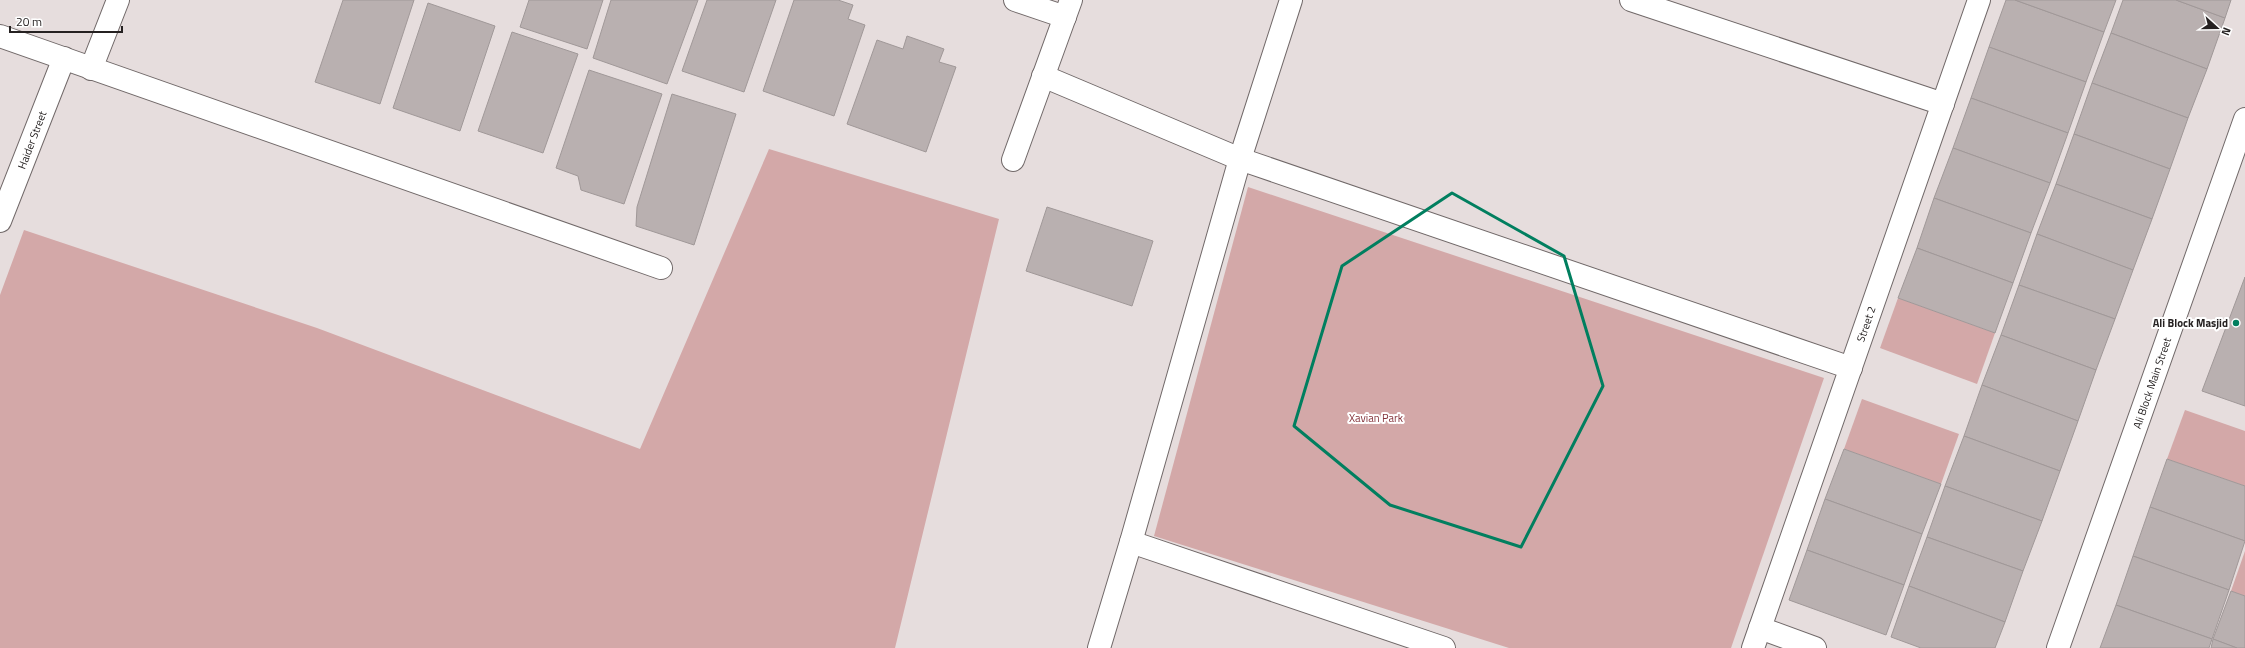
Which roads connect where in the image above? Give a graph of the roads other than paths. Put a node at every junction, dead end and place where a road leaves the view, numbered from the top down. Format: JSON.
{"nodes":[{"id":1,"x":118,"y":0,"type":"edge"},
{"id":2,"x":1015,"y":0,"type":"edge"},
{"id":3,"x":1291,"y":0,"type":"edge"},
{"id":4,"x":1631,"y":0,"type":"edge"},
{"id":5,"x":1979,"y":0,"type":"edge"},
{"id":6,"x":1068,"y":9,"type":"edge"},
{"id":7,"x":0,"y":36,"type":"edge"},
{"id":8,"x":64,"y":58,"type":"junction"},
{"id":9,"x":91,"y":69,"type":"junction"},
{"id":10,"x":1043,"y":76,"type":"junction"},
{"id":11,"x":1943,"y":104,"type":"junction"},
{"id":12,"x":2245,"y":118,"type":"edge"},
{"id":13,"x":1240,"y":159,"type":"junction"},
{"id":14,"x":1013,"y":160,"type":"dead end"},
{"id":15,"x":0,"y":222,"type":"edge"},
{"id":16,"x":661,"y":268,"type":"dead end"},
{"id":17,"x":1851,"y":368,"type":"junction"},
{"id":18,"x":1131,"y":542,"type":"junction"},
{"id":19,"x":1756,"y":638,"type":"edge"},
{"id":20,"x":1099,"y":648,"type":"edge"},
{"id":21,"x":1444,"y":648,"type":"edge"},
{"id":22,"x":1815,"y":648,"type":"edge"},
{"id":23,"x":2058,"y":648,"type":"edge"}],
"edges":[{"from":1,"to":9,"type":"street"},
{"from":2,"to":6,"type":"street"},
{"from":3,"to":13,"type":"street"},
{"from":4,"to":11,"type":"street"},
{"from":5,"to":11,"type":"street","name":"Street 2"},
{"from":6,"to":10,"type":"street"},
{"from":7,"to":8,"type":"street"},
{"from":8,"to":9,"type":"street"},
{"from":8,"to":15,"type":"street","name":"Haider Street"},
{"from":9,"to":16,"type":"street"},
{"from":10,"to":13,"type":"street"},
{"from":10,"to":14,"type":"street"},
{"from":11,"to":17,"type":"street","name":"Street 2"},
{"from":12,"to":23,"type":"street","name":"Ali Block Main Street"},
{"from":13,"to":17,"type":"street"},
{"from":13,"to":18,"type":"street"},
{"from":17,"to":19,"type":"street","name":"Street 2"},
{"from":18,"to":20,"type":"street"},
{"from":18,"to":21,"type":"street"},
{"from":19,"to":22,"type":"street"}]}
